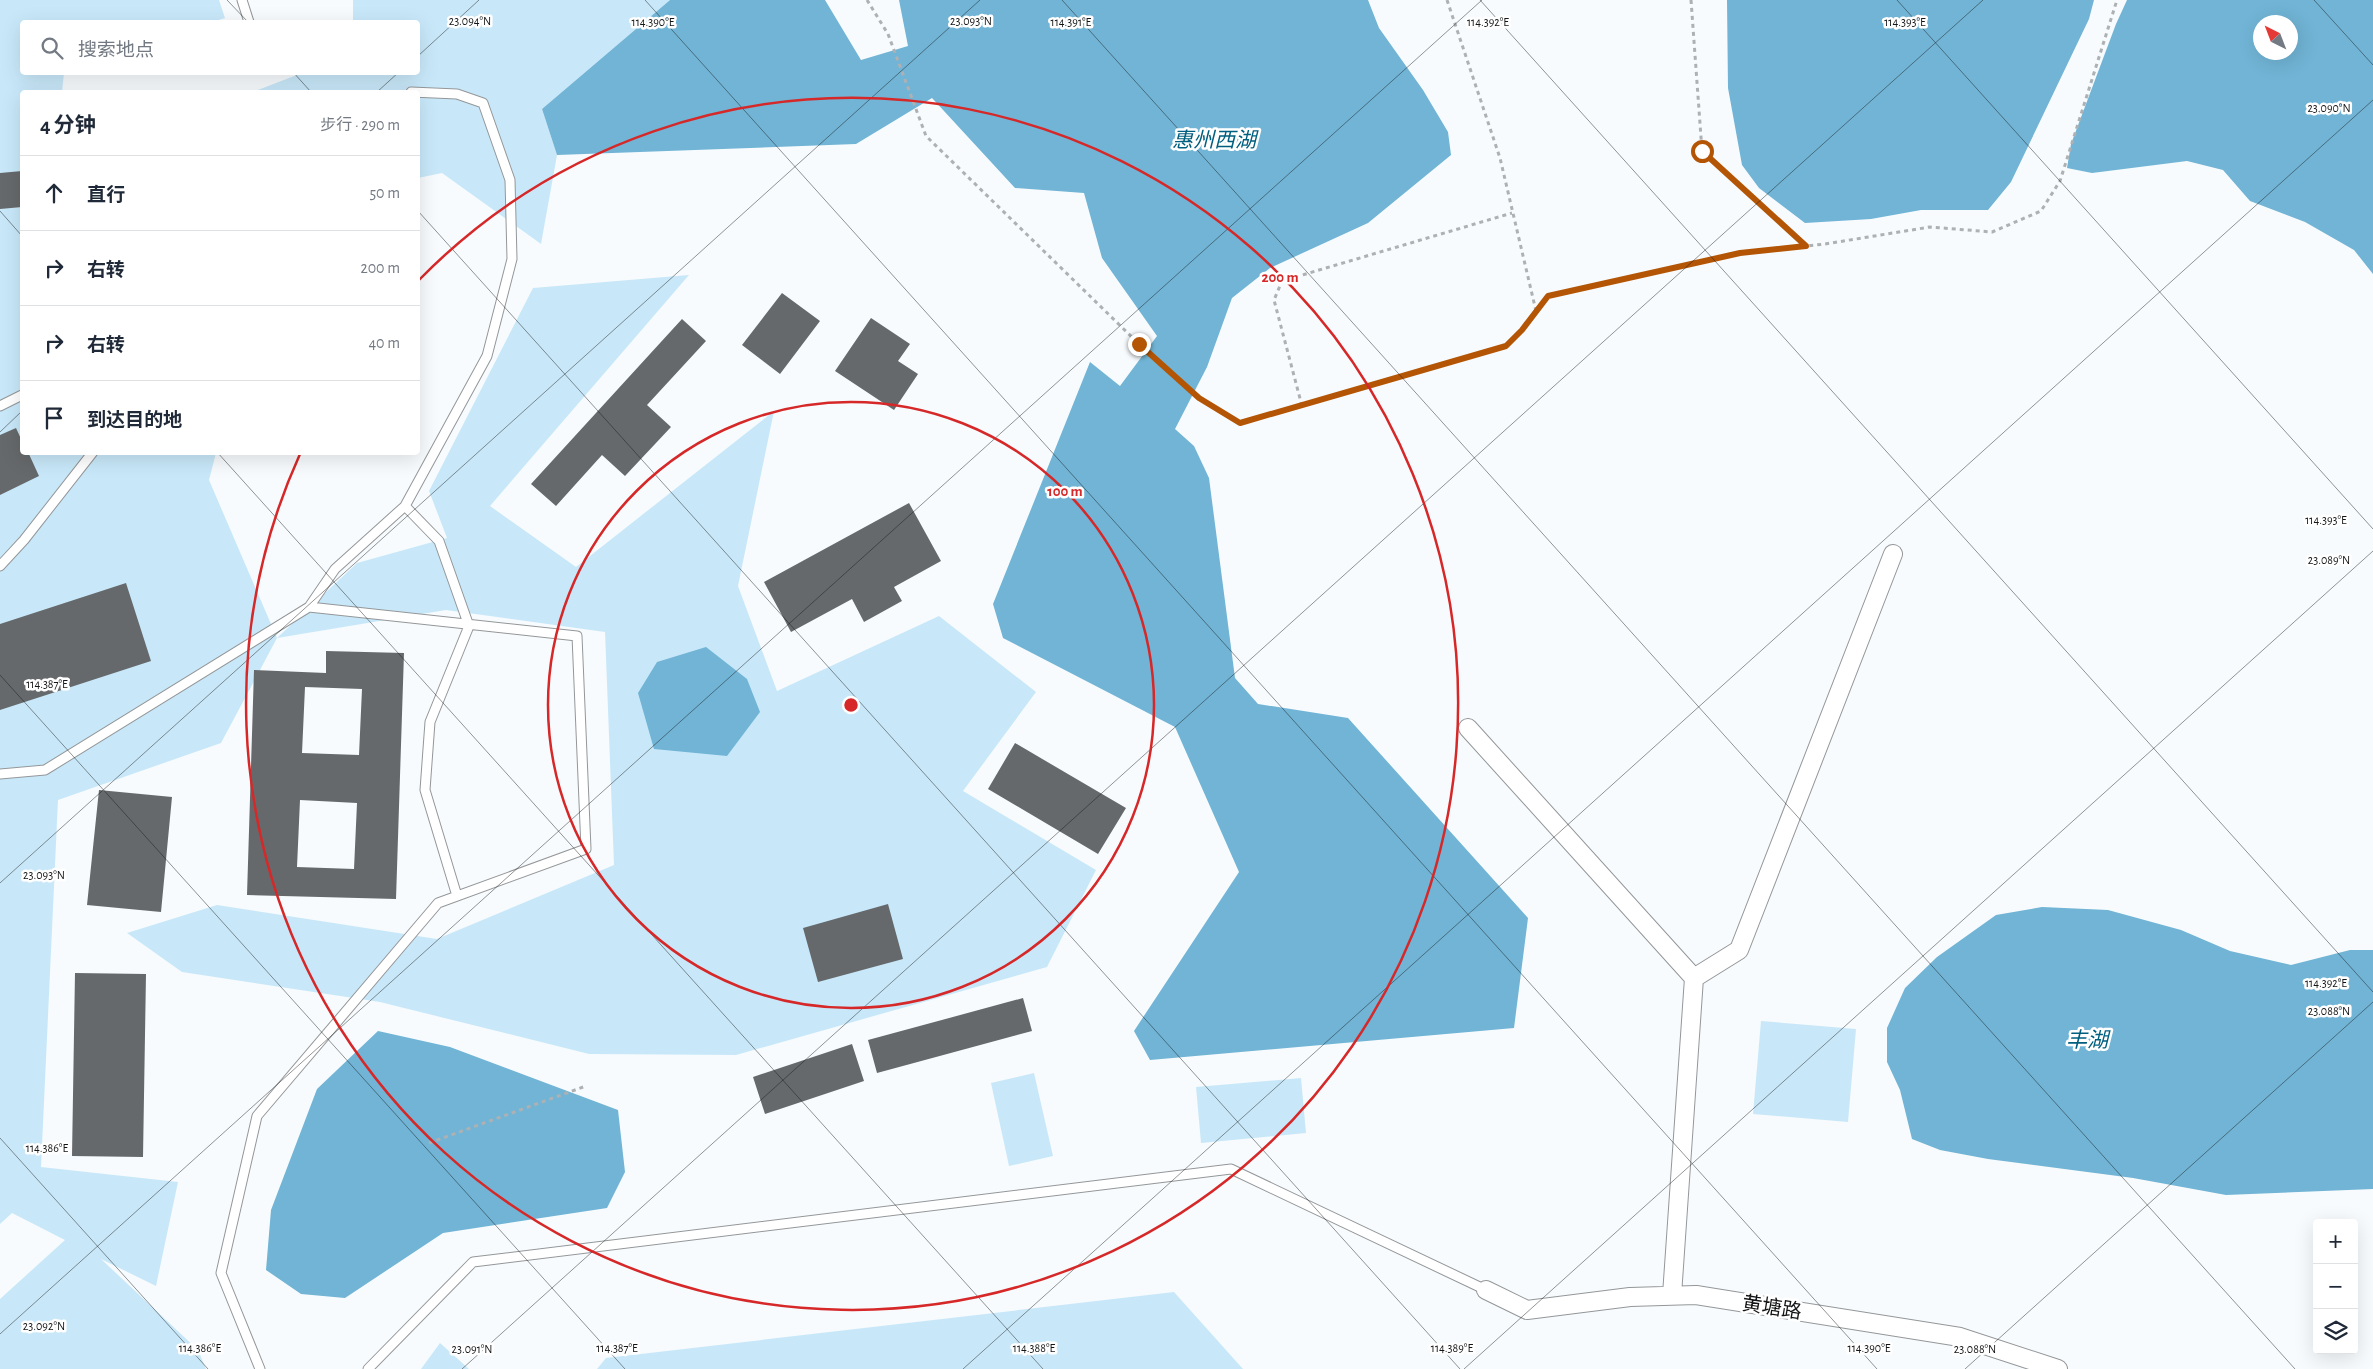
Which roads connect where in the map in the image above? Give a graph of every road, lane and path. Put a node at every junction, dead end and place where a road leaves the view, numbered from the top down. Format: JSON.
{"nodes":[{"id":1,"x":242,"y":0,"type":"edge"},
{"id":2,"x":867,"y":0,"type":"edge"},
{"id":3,"x":1447,"y":0,"type":"edge"},
{"id":4,"x":1691,"y":0,"type":"edge"},
{"id":5,"x":2117,"y":0,"type":"edge"},
{"id":6,"x":248,"y":20,"type":"edge"},
{"id":7,"x":420,"y":92,"type":"edge"},
{"id":8,"x":1512,"y":213,"type":"junction"},
{"id":9,"x":1806,"y":246,"type":"junction"},
{"id":10,"x":1536,"y":311,"type":"junction"},
{"id":11,"x":20,"y":396,"type":"edge"},
{"id":12,"x":0,"y":406,"type":"edge"},
{"id":13,"x":1302,"y":406,"type":"junction"},
{"id":14,"x":91,"y":455,"type":"edge"},
{"id":15,"x":404,"y":506,"type":"junction"},
{"id":16,"x":1893,"y":554,"type":"dead end"},
{"id":17,"x":0,"y":566,"type":"edge"},
{"id":18,"x":309,"y":607,"type":"junction"},
{"id":19,"x":469,"y":626,"type":"junction"},
{"id":20,"x":1468,"y":728,"type":"dead end"},
{"id":21,"x":0,"y":774,"type":"edge"},
{"id":22,"x":457,"y":896,"type":"junction"},
{"id":23,"x":1694,"y":978,"type":"junction"},
{"id":24,"x":586,"y":1086,"type":"dead end"},
{"id":25,"x":428,"y":1143,"type":"dead end"},
{"id":26,"x":1486,"y":1290,"type":"joint"},
{"id":27,"x":1672,"y":1296,"type":"junction"},
{"id":28,"x":260,"y":1369,"type":"edge"},
{"id":29,"x":368,"y":1369,"type":"edge"},
{"id":30,"x":2058,"y":1369,"type":"edge"}],
"edges":[{"from":1,"to":6,"type":"lane"},
{"from":2,"to":13,"type":"path"},
{"from":3,"to":8,"type":"path"},
{"from":4,"to":9,"type":"path"},
{"from":5,"to":9,"type":"path"},
{"from":7,"to":15,"type":"lane"},
{"from":8,"to":10,"type":"path"},
{"from":8,"to":13,"type":"path"},
{"from":9,"to":10,"type":"path"},
{"from":10,"to":13,"type":"path"},
{"from":11,"to":12,"type":"lane"},
{"from":14,"to":17,"type":"lane"},
{"from":15,"to":18,"type":"lane"},
{"from":15,"to":19,"type":"lane"},
{"from":16,"to":23,"type":"street"},
{"from":18,"to":19,"type":"lane"},
{"from":18,"to":21,"type":"lane"},
{"from":19,"to":22,"type":"lane"},
{"from":19,"to":22,"type":"lane"},
{"from":20,"to":23,"type":"street"},
{"from":22,"to":28,"type":"lane"},
{"from":23,"to":27,"type":"street"},
{"from":24,"to":25,"type":"path"},
{"from":26,"to":27,"type":"street","name":"黄塘路"},
{"from":26,"to":29,"type":"lane"},
{"from":27,"to":30,"type":"street","name":"黄塘路"}]}
